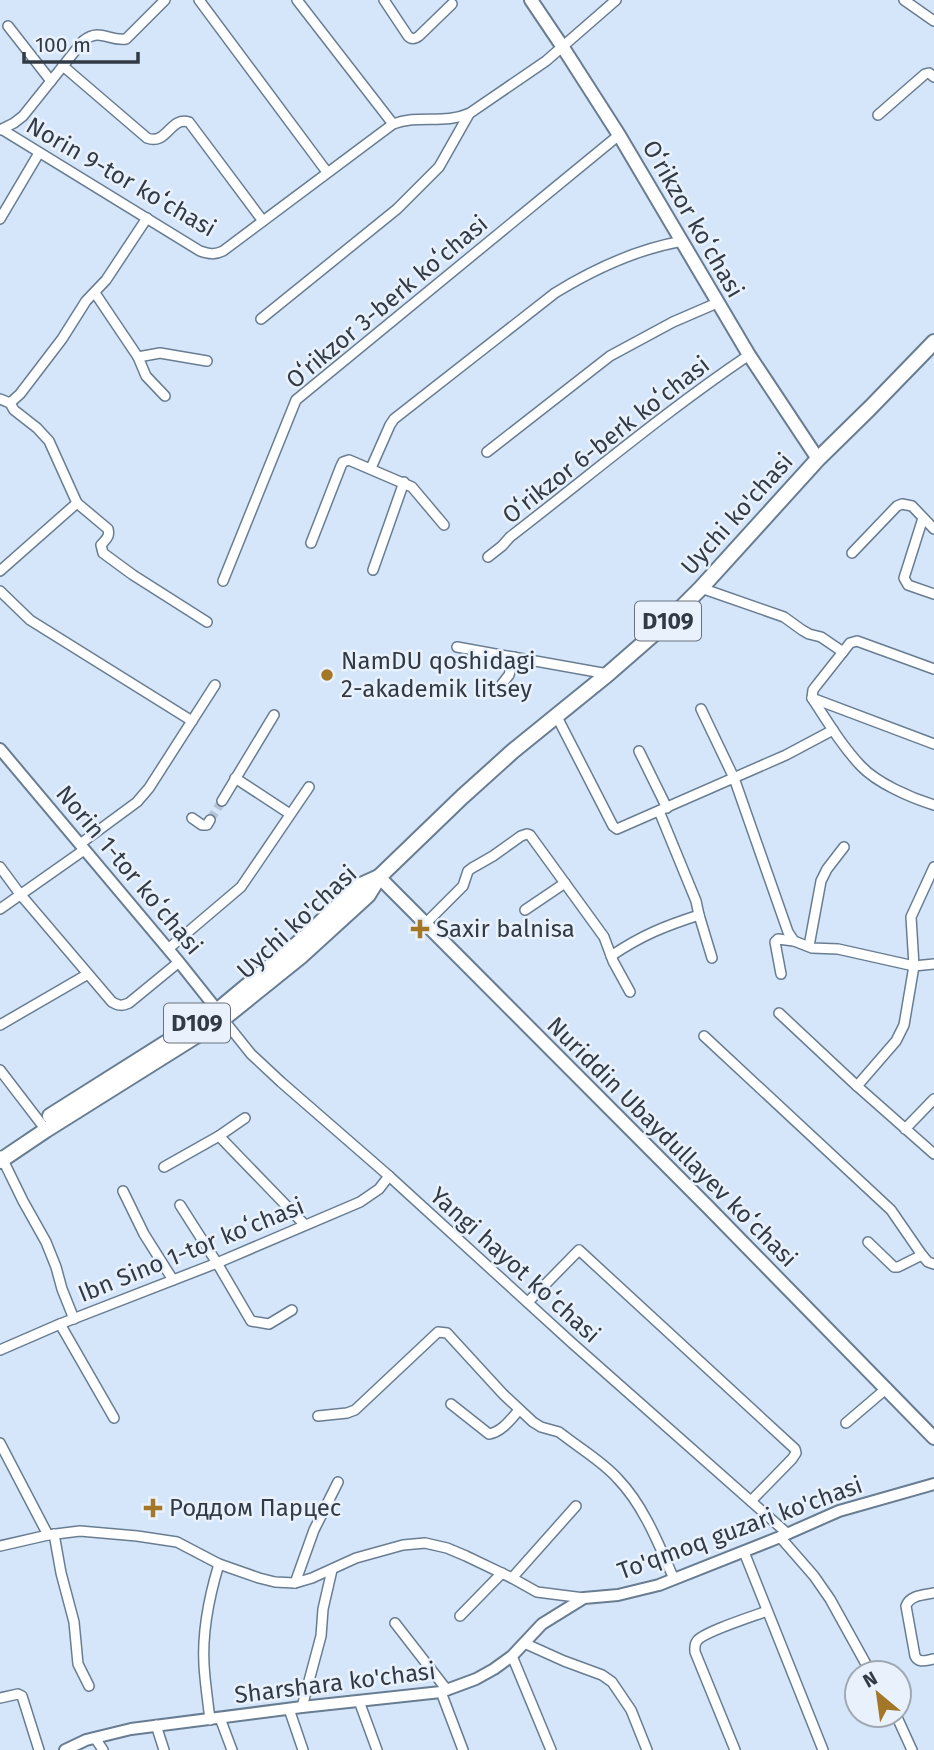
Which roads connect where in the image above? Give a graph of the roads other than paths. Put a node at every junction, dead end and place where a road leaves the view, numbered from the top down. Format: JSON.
{"nodes":[{"id":1,"x":165,"y":0,"type":"edge"},
{"id":2,"x":199,"y":0,"type":"edge"},
{"id":3,"x":297,"y":0,"type":"edge"},
{"id":4,"x":384,"y":0,"type":"edge"},
{"id":5,"x":531,"y":0,"type":"edge"},
{"id":6,"x":616,"y":0,"type":"edge"},
{"id":7,"x":904,"y":0,"type":"edge"},
{"id":8,"x":452,"y":4,"type":"dead end"},
{"id":9,"x":934,"y":21,"type":"edge"},
{"id":10,"x":8,"y":26,"type":"dead end"},
{"id":11,"x":562,"y":46,"type":"junction"},
{"id":12,"x":63,"y":66,"type":"junction"},
{"id":13,"x":934,"y":77,"type":"edge"},
{"id":14,"x":51,"y":81,"type":"junction"},
{"id":15,"x":470,"y":113,"type":"junction"},
{"id":16,"x":878,"y":115,"type":"dead end"},
{"id":17,"x":393,"y":124,"type":"junction"},
{"id":18,"x":1,"y":130,"type":"edge"},
{"id":19,"x":619,"y":135,"type":"junction"},
{"id":20,"x":39,"y":153,"type":"junction"},
{"id":21,"x":327,"y":172,"type":"junction"},
{"id":22,"x":147,"y":218,"type":"junction"},
{"id":23,"x":0,"y":219,"type":"edge"},
{"id":24,"x":263,"y":221,"type":"junction"},
{"id":25,"x":682,"y":241,"type":"junction"},
{"id":26,"x":95,"y":293,"type":"junction"},
{"id":27,"x":717,"y":303,"type":"junction"},
{"id":28,"x":261,"y":319,"type":"dead end"},
{"id":29,"x":934,"y":342,"type":"edge"},
{"id":30,"x":749,"y":355,"type":"junction"},
{"id":31,"x":138,"y":357,"type":"junction"},
{"id":32,"x":207,"y":361,"type":"dead end"},
{"id":33,"x":165,"y":396,"type":"dead end"},
{"id":34,"x":0,"y":399,"type":"edge"},
{"id":35,"x":10,"y":403,"type":"junction"},
{"id":36,"x":488,"y":452,"type":"dead end"},
{"id":37,"x":818,"y":459,"type":"junction"},
{"id":38,"x":371,"y":468,"type":"junction"},
{"id":39,"x":404,"y":482,"type":"junction"},
{"id":40,"x":77,"y":503,"type":"junction"},
{"id":41,"x":923,"y":518,"type":"junction"},
{"id":42,"x":444,"y":525,"type":"dead end"},
{"id":43,"x":934,"y":529,"type":"edge"},
{"id":44,"x":311,"y":543,"type":"dead end"},
{"id":45,"x":852,"y":552,"type":"dead end"},
{"id":46,"x":488,"y":557,"type":"dead end"},
{"id":47,"x":373,"y":570,"type":"dead end"},
{"id":48,"x":0,"y":571,"type":"edge"},
{"id":49,"x":223,"y":581,"type":"dead end"},
{"id":50,"x":701,"y":588,"type":"junction"},
{"id":51,"x":0,"y":591,"type":"edge"},
{"id":52,"x":934,"y":594,"type":"edge"},
{"id":53,"x":207,"y":622,"type":"dead end"},
{"id":54,"x":457,"y":647,"type":"dead end"},
{"id":55,"x":843,"y":652,"type":"junction"},
{"id":56,"x":514,"y":657,"type":"junction"},
{"id":57,"x":934,"y":669,"type":"edge"},
{"id":58,"x":608,"y":674,"type":"junction"},
{"id":59,"x":502,"y":684,"type":"dead end"},
{"id":60,"x":215,"y":685,"type":"dead end"},
{"id":61,"x":812,"y":698,"type":"junction"},
{"id":62,"x":701,"y":709,"type":"dead end"},
{"id":63,"x":274,"y":715,"type":"dead end"},
{"id":64,"x":556,"y":715,"type":"junction"},
{"id":65,"x":192,"y":721,"type":"junction"},
{"id":66,"x":834,"y":730,"type":"junction"},
{"id":67,"x":934,"y":744,"type":"edge"},
{"id":68,"x":0,"y":749,"type":"edge"},
{"id":69,"x":639,"y":751,"type":"dead end"},
{"id":70,"x":235,"y":778,"type":"junction"},
{"id":71,"x":734,"y":778,"type":"junction"},
{"id":72,"x":309,"y":787,"type":"dead end"},
{"id":73,"x":222,"y":801,"type":"tunnel mouth"},
{"id":74,"x":934,"y":805,"type":"edge"},
{"id":75,"x":663,"y":810,"type":"junction"},
{"id":76,"x":290,"y":814,"type":"junction"},
{"id":77,"x":192,"y":818,"type":"dead end"},
{"id":78,"x":210,"y":820,"type":"dead end"},
{"id":79,"x":82,"y":847,"type":"junction"},
{"id":80,"x":844,"y":847,"type":"dead end"},
{"id":81,"x":0,"y":867,"type":"edge"},
{"id":82,"x":934,"y":867,"type":"edge"},
{"id":83,"x":379,"y":877,"type":"junction"},
{"id":84,"x":565,"y":883,"type":"junction"},
{"id":85,"x":20,"y":894,"type":"junction"},
{"id":86,"x":0,"y":909,"type":"edge"},
{"id":87,"x":524,"y":910,"type":"dead end"},
{"id":88,"x":699,"y":915,"type":"junction"},
{"id":89,"x":425,"y":924,"type":"junction"},
{"id":90,"x":794,"y":941,"type":"junction"},
{"id":91,"x":809,"y":946,"type":"junction"},
{"id":92,"x":168,"y":948,"type":"junction"},
{"id":93,"x":611,"y":956,"type":"junction"},
{"id":94,"x":712,"y":958,"type":"dead end"},
{"id":95,"x":179,"y":962,"type":"junction"},
{"id":96,"x":934,"y":964,"type":"edge"},
{"id":97,"x":914,"y":966,"type":"junction"},
{"id":98,"x":88,"y":974,"type":"junction"},
{"id":99,"x":781,"y":974,"type":"dead end"},
{"id":100,"x":630,"y":992,"type":"dead end"},
{"id":101,"x":779,"y":1013,"type":"dead end"},
{"id":102,"x":221,"y":1015,"type":"junction"},
{"id":103,"x":0,"y":1025,"type":"edge"},
{"id":104,"x":704,"y":1036,"type":"dead end"},
{"id":105,"x":0,"y":1070,"type":"edge"},
{"id":106,"x":857,"y":1086,"type":"junction"},
{"id":107,"x":934,"y":1099,"type":"edge"},
{"id":108,"x":245,"y":1118,"type":"dead end"},
{"id":109,"x":43,"y":1126,"type":"junction"},
{"id":110,"x":905,"y":1129,"type":"junction"},
{"id":111,"x":219,"y":1136,"type":"junction"},
{"id":112,"x":934,"y":1154,"type":"edge"},
{"id":113,"x":1,"y":1156,"type":"edge"},
{"id":114,"x":164,"y":1167,"type":"dead end"},
{"id":115,"x":388,"y":1176,"type":"junction"},
{"id":116,"x":122,"y":1191,"type":"dead end"},
{"id":117,"x":180,"y":1205,"type":"dead end"},
{"id":118,"x":304,"y":1225,"type":"junction"},
{"id":119,"x":868,"y":1242,"type":"dead end"},
{"id":120,"x":922,"y":1255,"type":"junction"},
{"id":121,"x":217,"y":1263,"type":"junction"},
{"id":122,"x":934,"y":1264,"type":"edge"},
{"id":123,"x":173,"y":1280,"type":"junction"},
{"id":124,"x":528,"y":1302,"type":"junction"},
{"id":125,"x":292,"y":1310,"type":"dead end"},
{"id":126,"x":74,"y":1319,"type":"junction"},
{"id":127,"x":60,"y":1324,"type":"junction"},
{"id":128,"x":0,"y":1350,"type":"edge"},
{"id":129,"x":887,"y":1388,"type":"junction"},
{"id":130,"x":451,"y":1404,"type":"dead end"},
{"id":131,"x":519,"y":1410,"type":"junction"},
{"id":132,"x":318,"y":1416,"type":"dead end"},
{"id":133,"x":114,"y":1418,"type":"dead end"},
{"id":134,"x":846,"y":1423,"type":"dead end"},
{"id":135,"x":934,"y":1438,"type":"edge"},
{"id":136,"x":0,"y":1444,"type":"edge"},
{"id":137,"x":338,"y":1482,"type":"dead end"},
{"id":138,"x":934,"y":1485,"type":"edge"},
{"id":139,"x":751,"y":1501,"type":"junction"},
{"id":140,"x":576,"y":1506,"type":"dead end"},
{"id":141,"x":51,"y":1535,"type":"junction"},
{"id":142,"x":784,"y":1536,"type":"junction"},
{"id":143,"x":0,"y":1546,"type":"edge"},
{"id":144,"x":744,"y":1552,"type":"junction"},
{"id":145,"x":219,"y":1564,"type":"junction"},
{"id":146,"x":332,"y":1570,"type":"junction"},
{"id":147,"x":502,"y":1573,"type":"junction"},
{"id":148,"x":512,"y":1578,"type":"junction"},
{"id":149,"x":674,"y":1579,"type":"junction"},
{"id":150,"x":295,"y":1583,"type":"junction"},
{"id":151,"x":934,"y":1593,"type":"edge"},
{"id":152,"x":584,"y":1598,"type":"junction"},
{"id":153,"x":767,"y":1611,"type":"junction"},
{"id":154,"x":460,"y":1616,"type":"dead end"},
{"id":155,"x":396,"y":1622,"type":"dead end"},
{"id":156,"x":524,"y":1643,"type":"junction"},
{"id":157,"x":512,"y":1656,"type":"junction"},
{"id":158,"x":863,"y":1659,"type":"edge"},
{"id":159,"x":934,"y":1659,"type":"edge"},
{"id":160,"x":89,"y":1686,"type":"dead end"},
{"id":161,"x":444,"y":1691,"type":"junction"},
{"id":162,"x":0,"y":1698,"type":"edge"},
{"id":163,"x":359,"y":1701,"type":"junction"},
{"id":164,"x":302,"y":1707,"type":"junction"},
{"id":165,"x":289,"y":1709,"type":"junction"},
{"id":166,"x":215,"y":1719,"type":"junction"},
{"id":167,"x":156,"y":1726,"type":"junction"},
{"id":168,"x":902,"y":1729,"type":"edge"},
{"id":169,"x":95,"y":1738,"type":"junction"},
{"id":170,"x":39,"y":1750,"type":"edge"},
{"id":171,"x":65,"y":1750,"type":"edge"},
{"id":172,"x":103,"y":1750,"type":"edge"},
{"id":173,"x":164,"y":1750,"type":"edge"},
{"id":174,"x":232,"y":1750,"type":"edge"},
{"id":175,"x":303,"y":1750,"type":"edge"},
{"id":176,"x":377,"y":1750,"type":"edge"},
{"id":177,"x":463,"y":1750,"type":"edge"},
{"id":178,"x":551,"y":1750,"type":"edge"},
{"id":179,"x":647,"y":1750,"type":"edge"},
{"id":180,"x":735,"y":1750,"type":"edge"},
{"id":181,"x":823,"y":1750,"type":"edge"},
{"id":182,"x":912,"y":1750,"type":"edge"}],
"edges":[{"from":1,"to":12,"type":"street"},
{"from":2,"to":21,"type":"street"},
{"from":3,"to":17,"type":"street"},
{"from":4,"to":8,"type":"street"},
{"from":5,"to":11,"type":"main road","name":"Oʻrikzor koʻchasi"},
{"from":6,"to":11,"type":"street"},
{"from":7,"to":9,"type":"street"},
{"from":10,"to":14,"type":"street"},
{"from":11,"to":15,"type":"street"},
{"from":11,"to":19,"type":"main road","name":"Oʻrikzor koʻchasi"},
{"from":12,"to":14,"type":"street"},
{"from":12,"to":24,"type":"street"},
{"from":13,"to":16,"type":"street"},
{"from":14,"to":18,"type":"street"},
{"from":15,"to":17,"type":"street","name":"Norin 9-tor koʻchasi"},
{"from":15,"to":28,"type":"street"},
{"from":17,"to":21,"type":"street","name":"Norin 9-tor koʻchasi"},
{"from":18,"to":20,"type":"street","name":"Norin 9-tor koʻchasi"},
{"from":19,"to":25,"type":"main road","name":"Oʻrikzor koʻchasi"},
{"from":19,"to":49,"type":"street","name":"Oʻrikzor 3-berk koʻchasi"},
{"from":20,"to":22,"type":"street","name":"Norin 9-tor koʻchasi"},
{"from":20,"to":23,"type":"street"},
{"from":21,"to":24,"type":"street","name":"Norin 9-tor koʻchasi"},
{"from":22,"to":24,"type":"street","name":"Norin 9-tor koʻchasi"},
{"from":22,"to":26,"type":"street"},
{"from":25,"to":27,"type":"main road","name":"Oʻrikzor koʻchasi"},
{"from":25,"to":38,"type":"street"},
{"from":26,"to":31,"type":"street"},
{"from":26,"to":35,"type":"street"},
{"from":27,"to":30,"type":"main road","name":"Oʻrikzor koʻchasi"},
{"from":27,"to":36,"type":"street"},
{"from":29,"to":37,"type":"main road","name":"Uychi ko'chasi","number":"D109"},
{"from":30,"to":37,"type":"main road","name":"Oʻrikzor koʻchasi"},
{"from":30,"to":46,"type":"street","name":"Oʻrikzor 6-berk koʻchasi"},
{"from":31,"to":32,"type":"street"},
{"from":31,"to":33,"type":"street"},
{"from":34,"to":35,"type":"street"},
{"from":35,"to":40,"type":"street"},
{"from":37,"to":50,"type":"main road","name":"Uychi ko'chasi","number":"D109"},
{"from":38,"to":39,"type":"street"},
{"from":38,"to":44,"type":"street"},
{"from":39,"to":42,"type":"street"},
{"from":39,"to":47,"type":"street"},
{"from":40,"to":48,"type":"street"},
{"from":40,"to":53,"type":"street"},
{"from":41,"to":43,"type":"street"},
{"from":41,"to":45,"type":"street"},
{"from":41,"to":52,"type":"street"},
{"from":50,"to":55,"type":"street"},
{"from":50,"to":58,"type":"main road","name":"Uychi ko'chasi","number":"D109"},
{"from":51,"to":65,"type":"street"},
{"from":54,"to":56,"type":"street"},
{"from":55,"to":57,"type":"street"},
{"from":55,"to":61,"type":"street"},
{"from":56,"to":58,"type":"street"},
{"from":56,"to":59,"type":"street"},
{"from":58,"to":64,"type":"main road","name":"Uychi ko'chasi","number":"D109"},
{"from":60,"to":65,"type":"street"},
{"from":61,"to":66,"type":"street"},
{"from":61,"to":67,"type":"street"},
{"from":62,"to":71,"type":"street"},
{"from":63,"to":70,"type":"street"},
{"from":64,"to":75,"type":"street"},
{"from":64,"to":83,"type":"main road","name":"Uychi ko'chasi","number":"D109"},
{"from":65,"to":79,"type":"street"},
{"from":66,"to":71,"type":"street"},
{"from":66,"to":74,"type":"street"},
{"from":68,"to":79,"type":"street","name":"Norin 1-tor koʻchasi"},
{"from":69,"to":75,"type":"street"},
{"from":70,"to":73,"type":"street"},
{"from":70,"to":76,"type":"street"},
{"from":71,"to":75,"type":"street"},
{"from":71,"to":90,"type":"street"},
{"from":72,"to":76,"type":"street"},
{"from":75,"to":88,"type":"street"},
{"from":76,"to":92,"type":"street"},
{"from":77,"to":78,"type":"street"},
{"from":79,"to":85,"type":"street"},
{"from":79,"to":92,"type":"street","name":"Norin 1-tor koʻchasi"},
{"from":80,"to":91,"type":"street"},
{"from":81,"to":85,"type":"street"},
{"from":82,"to":97,"type":"street"},
{"from":83,"to":89,"type":"main road","name":"Nuriddin Ubaydullayev koʻchasi"},
{"from":83,"to":102,"type":"main road","name":"Uychi ko'chasi","number":"D109"},
{"from":84,"to":87,"type":"street"},
{"from":84,"to":89,"type":"street"},
{"from":84,"to":93,"type":"street"},
{"from":85,"to":86,"type":"street"},
{"from":85,"to":98,"type":"street"},
{"from":88,"to":93,"type":"street"},
{"from":88,"to":94,"type":"street"},
{"from":89,"to":129,"type":"main road","name":"Nuriddin Ubaydullayev koʻchasi"},
{"from":90,"to":91,"type":"street"},
{"from":90,"to":99,"type":"street"},
{"from":91,"to":97,"type":"street"},
{"from":92,"to":95,"type":"street","name":"Norin 1-tor koʻchasi"},
{"from":93,"to":100,"type":"street"},
{"from":95,"to":98,"type":"street"},
{"from":95,"to":102,"type":"street","name":"Norin 1-tor koʻchasi"},
{"from":96,"to":97,"type":"street"},
{"from":97,"to":106,"type":"street"},
{"from":98,"to":103,"type":"street"},
{"from":101,"to":106,"type":"street"},
{"from":102,"to":109,"type":"main road","name":"Uychi ko'chasi","number":"D109"},
{"from":102,"to":115,"type":"street","name":"Yangi hayot koʻchasi"},
{"from":104,"to":120,"type":"street"},
{"from":105,"to":109,"type":"street"},
{"from":106,"to":110,"type":"street"},
{"from":107,"to":110,"type":"street"},
{"from":108,"to":111,"type":"street"},
{"from":109,"to":113,"type":"main road","name":"Uychi ko'chasi","number":"D109"},
{"from":110,"to":112,"type":"street"},
{"from":111,"to":114,"type":"street"},
{"from":111,"to":118,"type":"street"},
{"from":113,"to":126,"type":"street"},
{"from":115,"to":118,"type":"street","name":"Ibn Sino 1-tor koʻchasi"},
{"from":115,"to":124,"type":"street","name":"Yangi hayot koʻchasi"},
{"from":116,"to":123,"type":"street"},
{"from":117,"to":121,"type":"street"},
{"from":118,"to":121,"type":"street","name":"Ibn Sino 1-tor koʻchasi"},
{"from":119,"to":120,"type":"street"},
{"from":120,"to":122,"type":"street"},
{"from":121,"to":123,"type":"street","name":"Ibn Sino 1-tor koʻchasi"},
{"from":121,"to":125,"type":"street"},
{"from":123,"to":126,"type":"street","name":"Ibn Sino 1-tor koʻchasi"},
{"from":124,"to":139,"type":"street","name":"Yangi hayot koʻchasi"},
{"from":124,"to":139,"type":"street"},
{"from":126,"to":127,"type":"street","name":"Ibn Sino 1-tor koʻchasi"},
{"from":127,"to":128,"type":"street","name":"Ibn Sino 1-tor koʻchasi"},
{"from":127,"to":133,"type":"street"},
{"from":129,"to":134,"type":"street"},
{"from":129,"to":135,"type":"main road","name":"Nuriddin Ubaydullayev koʻchasi"},
{"from":130,"to":131,"type":"street"},
{"from":131,"to":132,"type":"street"},
{"from":131,"to":149,"type":"street"},
{"from":136,"to":141,"type":"street"},
{"from":137,"to":150,"type":"street"},
{"from":138,"to":142,"type":"street","name":"To'qmoq guzari ko'chasi"},
{"from":139,"to":142,"type":"street","name":"Yangi hayot koʻchasi"},
{"from":140,"to":148,"type":"street"},
{"from":141,"to":143,"type":"street","name":"To'qmoq guzari ko'chasi"},
{"from":141,"to":145,"type":"street","name":"To'qmoq guzari ko'chasi"},
{"from":141,"to":160,"type":"street"},
{"from":142,"to":144,"type":"street","name":"To'qmoq guzari ko'chasi"},
{"from":142,"to":158,"type":"street","name":"Yangi hayot koʻchasi"},
{"from":144,"to":149,"type":"street","name":"To'qmoq guzari ko'chasi"},
{"from":144,"to":153,"type":"street"},
{"from":145,"to":150,"type":"street","name":"To'qmoq guzari ko'chasi"},
{"from":145,"to":166,"type":"street"},
{"from":146,"to":147,"type":"street","name":"To'qmoq guzari ko'chasi"},
{"from":146,"to":150,"type":"street","name":"To'qmoq guzari ko'chasi"},
{"from":146,"to":164,"type":"street"},
{"from":147,"to":148,"type":"street","name":"To'qmoq guzari ko'chasi"},
{"from":147,"to":154,"type":"street"},
{"from":148,"to":152,"type":"street","name":"To'qmoq guzari ko'chasi"},
{"from":149,"to":152,"type":"street","name":"To'qmoq guzari ko'chasi"},
{"from":151,"to":159,"type":"street"},
{"from":152,"to":156,"type":"street","name":"Sharshara ko'chasi"},
{"from":153,"to":180,"type":"street"},
{"from":153,"to":181,"type":"street"},
{"from":155,"to":161,"type":"street"},
{"from":156,"to":157,"type":"street","name":"Sharshara ko'chasi"},
{"from":156,"to":179,"type":"street"},
{"from":157,"to":161,"type":"street","name":"Sharshara ko'chasi"},
{"from":157,"to":178,"type":"street"},
{"from":161,"to":163,"type":"street","name":"Sharshara ko'chasi"},
{"from":161,"to":177,"type":"street"},
{"from":162,"to":170,"type":"street"},
{"from":163,"to":164,"type":"street","name":"Sharshara ko'chasi"},
{"from":163,"to":176,"type":"street"},
{"from":164,"to":165,"type":"street","name":"Sharshara ko'chasi"},
{"from":165,"to":166,"type":"street","name":"Sharshara ko'chasi"},
{"from":165,"to":175,"type":"street"},
{"from":166,"to":167,"type":"street","name":"Sharshara ko'chasi"},
{"from":166,"to":174,"type":"street"},
{"from":167,"to":169,"type":"street","name":"Sharshara ko'chasi"},
{"from":167,"to":173,"type":"street"},
{"from":168,"to":182,"type":"street"},
{"from":169,"to":171,"type":"street","name":"Sharshara ko'chasi"},
{"from":169,"to":172,"type":"street"}]}
